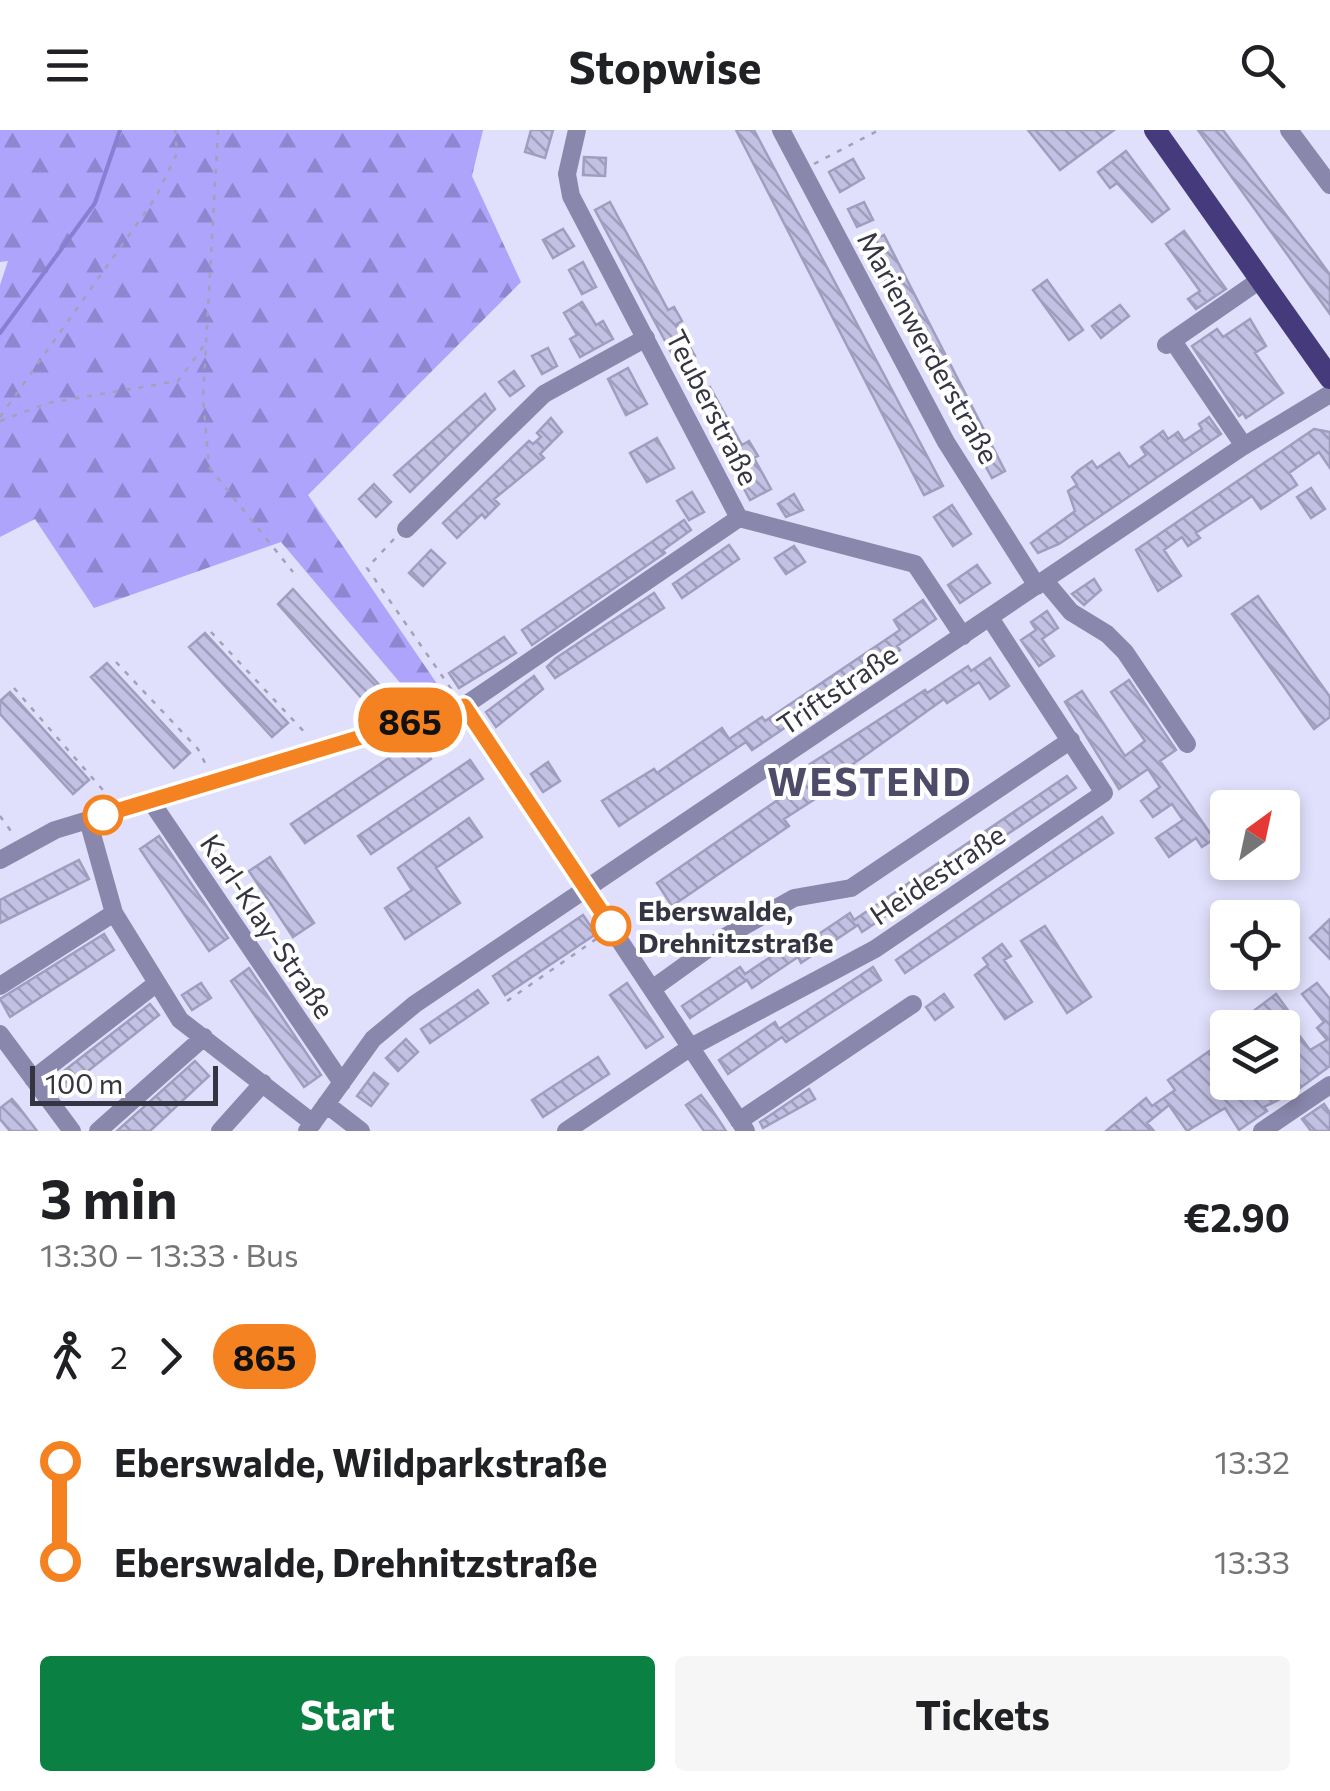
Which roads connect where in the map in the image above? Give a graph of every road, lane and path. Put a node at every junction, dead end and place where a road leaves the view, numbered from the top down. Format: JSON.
{"nodes":[{"id":1,"x":175,"y":130,"type":"edge"},
{"id":2,"x":218,"y":130,"type":"edge"},
{"id":3,"x":577,"y":130,"type":"edge"},
{"id":4,"x":781,"y":130,"type":"edge"},
{"id":5,"x":879,"y":130,"type":"edge"},
{"id":6,"x":1155,"y":130,"type":"edge"},
{"id":7,"x":1289,"y":130,"type":"edge"},
{"id":8,"x":802,"y":170,"type":"junction"},
{"id":9,"x":1330,"y":184,"type":"edge"},
{"id":10,"x":1260,"y":280,"type":"junction"},
{"id":11,"x":209,"y":338,"type":"junction"},
{"id":12,"x":646,"y":338,"type":"junction"},
{"id":13,"x":1330,"y":378,"type":"edge"},
{"id":14,"x":1330,"y":394,"type":"edge"},
{"id":15,"x":0,"y":419,"type":"edge"},
{"id":16,"x":1244,"y":446,"type":"junction"},
{"id":17,"x":740,"y":518,"type":"junction"},
{"id":18,"x":406,"y":529,"type":"joint"},
{"id":19,"x":293,"y":572,"type":"dead end"},
{"id":20,"x":1041,"y":584,"type":"junction"},
{"id":21,"x":990,"y":618,"type":"junction"},
{"id":22,"x":210,"y":632,"type":"dead end"},
{"id":23,"x":963,"y":636,"type":"junction"},
{"id":24,"x":116,"y":662,"type":"dead end"},
{"id":25,"x":14,"y":688,"type":"dead end"},
{"id":26,"x":464,"y":706,"type":"junction"},
{"id":27,"x":1071,"y":740,"type":"junction"},
{"id":28,"x":1187,"y":744,"type":"dead end"},
{"id":29,"x":320,"y":748,"type":"junction"},
{"id":30,"x":214,"y":782,"type":"junction"},
{"id":31,"x":150,"y":800,"type":"junction"},
{"id":32,"x":119,"y":810,"type":"junction"},
{"id":33,"x":0,"y":816,"type":"edge"},
{"id":34,"x":88,"y":820,"type":"junction"},
{"id":35,"x":22,"y":848,"type":"junction"},
{"id":36,"x":0,"y":860,"type":"edge"},
{"id":37,"x":589,"y":890,"type":"junction"},
{"id":38,"x":114,"y":913,"type":"junction"},
{"id":39,"x":613,"y":928,"type":"junction"},
{"id":40,"x":157,"y":983,"type":"junction"},
{"id":41,"x":0,"y":986,"type":"edge"},
{"id":42,"x":652,"y":989,"type":"junction"},
{"id":43,"x":507,"y":1002,"type":"dead end"},
{"id":44,"x":913,"y":1004,"type":"dead end"},
{"id":45,"x":0,"y":1034,"type":"edge"},
{"id":46,"x":204,"y":1038,"type":"junction"},
{"id":47,"x":691,"y":1047,"type":"junction"},
{"id":48,"x":33,"y":1079,"type":"junction"},
{"id":49,"x":263,"y":1082,"type":"junction"},
{"id":50,"x":342,"y":1083,"type":"junction"},
{"id":51,"x":1330,"y":1085,"type":"edge"},
{"id":52,"x":326,"y":1104,"type":"junction"},
{"id":53,"x":743,"y":1126,"type":"edge"},
{"id":54,"x":310,"y":1127,"type":"edge"},
{"id":55,"x":72,"y":1131,"type":"edge"},
{"id":56,"x":98,"y":1131,"type":"edge"},
{"id":57,"x":220,"y":1131,"type":"edge"},
{"id":58,"x":362,"y":1131,"type":"edge"},
{"id":59,"x":566,"y":1131,"type":"edge"},
{"id":60,"x":1262,"y":1131,"type":"edge"}],
"edges":[{"from":1,"to":15,"type":"path"},
{"from":2,"to":11,"type":"path"},
{"from":3,"to":12,"type":"street","name":"Teuberstraße"},
{"from":4,"to":8,"type":"street","name":"Marienwerderstraße"},
{"from":5,"to":8,"type":"path"},
{"from":6,"to":10,"type":"main road"},
{"from":7,"to":9,"type":"street"},
{"from":8,"to":20,"type":"street","name":"Marienwerderstraße"},
{"from":10,"to":13,"type":"main road"},
{"from":10,"to":16,"type":"street"},
{"from":11,"to":15,"type":"path"},
{"from":11,"to":19,"type":"path"},
{"from":12,"to":17,"type":"street","name":"Teuberstraße"},
{"from":12,"to":18,"type":"street"},
{"from":14,"to":16,"type":"street","name":"Triftstraße"},
{"from":16,"to":20,"type":"street","name":"Triftstraße"},
{"from":17,"to":23,"type":"street","name":"Teuberstraße"},
{"from":17,"to":26,"type":"street"},
{"from":18,"to":26,"type":"path"},
{"from":20,"to":21,"type":"street","name":"Triftstraße"},
{"from":20,"to":28,"type":"street","name":"Marienwerderstraße"},
{"from":21,"to":23,"type":"street","name":"Triftstraße"},
{"from":21,"to":27,"type":"street","name":"Heidestraße"},
{"from":22,"to":29,"type":"path"},
{"from":23,"to":37,"type":"street","name":"Triftstraße"},
{"from":24,"to":30,"type":"path"},
{"from":25,"to":32,"type":"path"},
{"from":26,"to":29,"type":"street"},
{"from":26,"to":37,"type":"street"},
{"from":27,"to":42,"type":"street"},
{"from":27,"to":47,"type":"street","name":"Heidestraße"},
{"from":29,"to":30,"type":"street"},
{"from":30,"to":31,"type":"street"},
{"from":31,"to":32,"type":"street"},
{"from":31,"to":50,"type":"street","name":"Karl-Klay-Straße"},
{"from":32,"to":34,"type":"street"},
{"from":33,"to":35,"type":"path"},
{"from":34,"to":35,"type":"street"},
{"from":34,"to":38,"type":"street"},
{"from":35,"to":36,"type":"street"},
{"from":37,"to":39,"type":"street"},
{"from":37,"to":50,"type":"street","name":"Triftstraße"},
{"from":38,"to":40,"type":"street"},
{"from":38,"to":41,"type":"street"},
{"from":39,"to":42,"type":"street"},
{"from":39,"to":43,"type":"path"},
{"from":40,"to":46,"type":"street"},
{"from":40,"to":48,"type":"street"},
{"from":42,"to":47,"type":"street"},
{"from":44,"to":53,"type":"street"},
{"from":45,"to":48,"type":"street"},
{"from":46,"to":49,"type":"street"},
{"from":46,"to":56,"type":"street"},
{"from":47,"to":53,"type":"street"},
{"from":47,"to":59,"type":"street","name":"Heidestraße"},
{"from":48,"to":55,"type":"street"},
{"from":49,"to":54,"type":"street"},
{"from":49,"to":57,"type":"street"},
{"from":50,"to":52,"type":"street","name":"Triftstraße"},
{"from":51,"to":60,"type":"street"},
{"from":52,"to":54,"type":"street","name":"Triftstraße"},
{"from":52,"to":58,"type":"street"}]}
